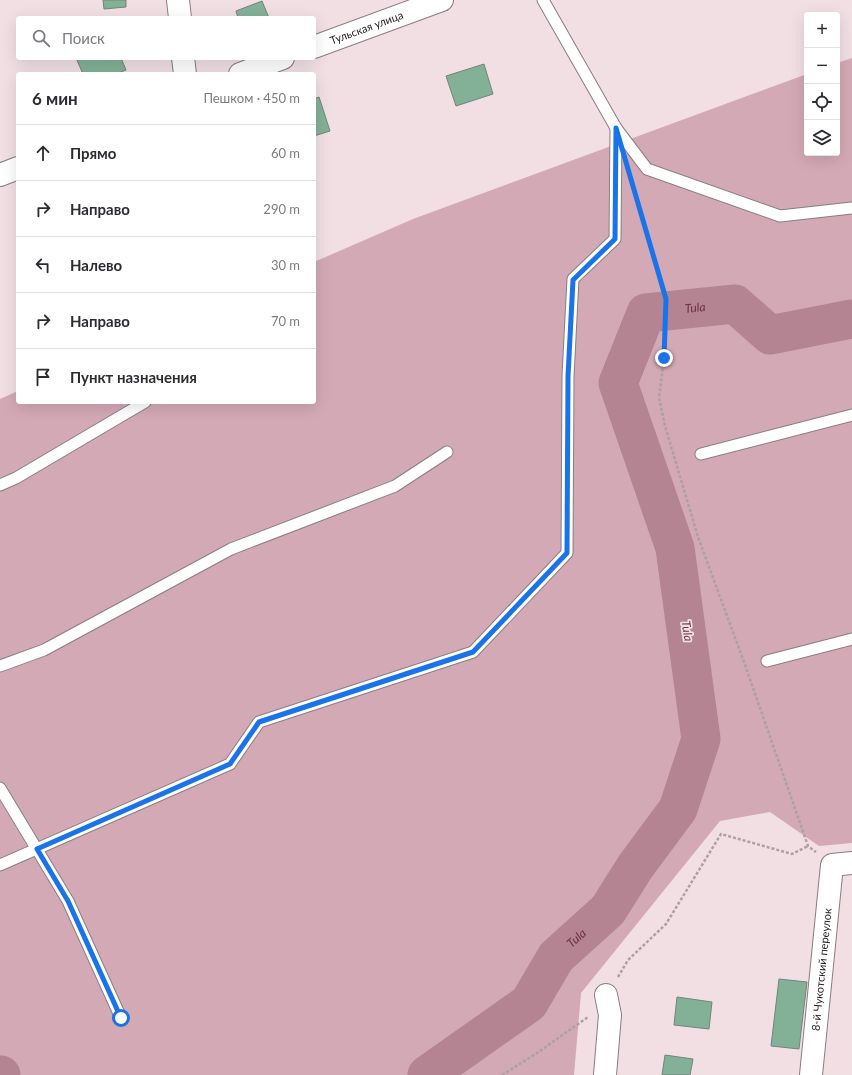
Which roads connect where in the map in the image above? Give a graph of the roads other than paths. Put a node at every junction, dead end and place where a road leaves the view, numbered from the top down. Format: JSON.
{"nodes":[{"id":1,"x":178,"y":0,"type":"edge"},
{"id":2,"x":442,"y":0,"type":"edge"},
{"id":3,"x":543,"y":0,"type":"edge"},
{"id":4,"x":180,"y":16,"type":"edge"},
{"id":5,"x":316,"y":46,"type":"edge"},
{"id":6,"x":183,"y":60,"type":"edge"},
{"id":7,"x":278,"y":60,"type":"edge"},
{"id":8,"x":185,"y":72,"type":"edge"},
{"id":9,"x":245,"y":72,"type":"edge"},
{"id":10,"x":616,"y":128,"type":"junction"},
{"id":11,"x":16,"y":169,"type":"edge"},
{"id":12,"x":0,"y":175,"type":"edge"},
{"id":13,"x":852,"y":208,"type":"edge"},
{"id":14,"x":142,"y":404,"type":"edge"},
{"id":15,"x":852,"y":415,"type":"edge"},
{"id":16,"x":447,"y":452,"type":"dead end"},
{"id":17,"x":701,"y":454,"type":"dead end"},
{"id":18,"x":0,"y":486,"type":"edge"},
{"id":19,"x":852,"y":639,"type":"edge"},
{"id":20,"x":767,"y":661,"type":"dead end"},
{"id":21,"x":0,"y":666,"type":"edge"},
{"id":22,"x":0,"y":788,"type":"edge"},
{"id":23,"x":37,"y":849,"type":"junction"},
{"id":24,"x":842,"y":864,"type":"edge"},
{"id":25,"x":0,"y":865,"type":"edge"},
{"id":26,"x":606,"y":995,"type":"road end"},
{"id":27,"x":121,"y":1018,"type":"dead end"},
{"id":28,"x":605,"y":1075,"type":"edge"},
{"id":29,"x":811,"y":1075,"type":"edge"}],
"edges":[{"from":1,"to":4,"type":"street"},
{"from":2,"to":5,"type":"street","name":"Тульская улица"},
{"from":3,"to":10,"type":"lane"},
{"from":6,"to":8,"type":"street"},
{"from":7,"to":9,"type":"street"},
{"from":10,"to":13,"type":"lane"},
{"from":10,"to":23,"type":"lane"},
{"from":11,"to":12,"type":"street"},
{"from":14,"to":18,"type":"lane"},
{"from":15,"to":17,"type":"lane"},
{"from":16,"to":21,"type":"lane"},
{"from":19,"to":20,"type":"lane"},
{"from":22,"to":23,"type":"lane"},
{"from":23,"to":25,"type":"lane"},
{"from":23,"to":27,"type":"lane"},
{"from":24,"to":29,"type":"street","name":"8-й Чукотский переулок"},
{"from":26,"to":28,"type":"street"}]}
